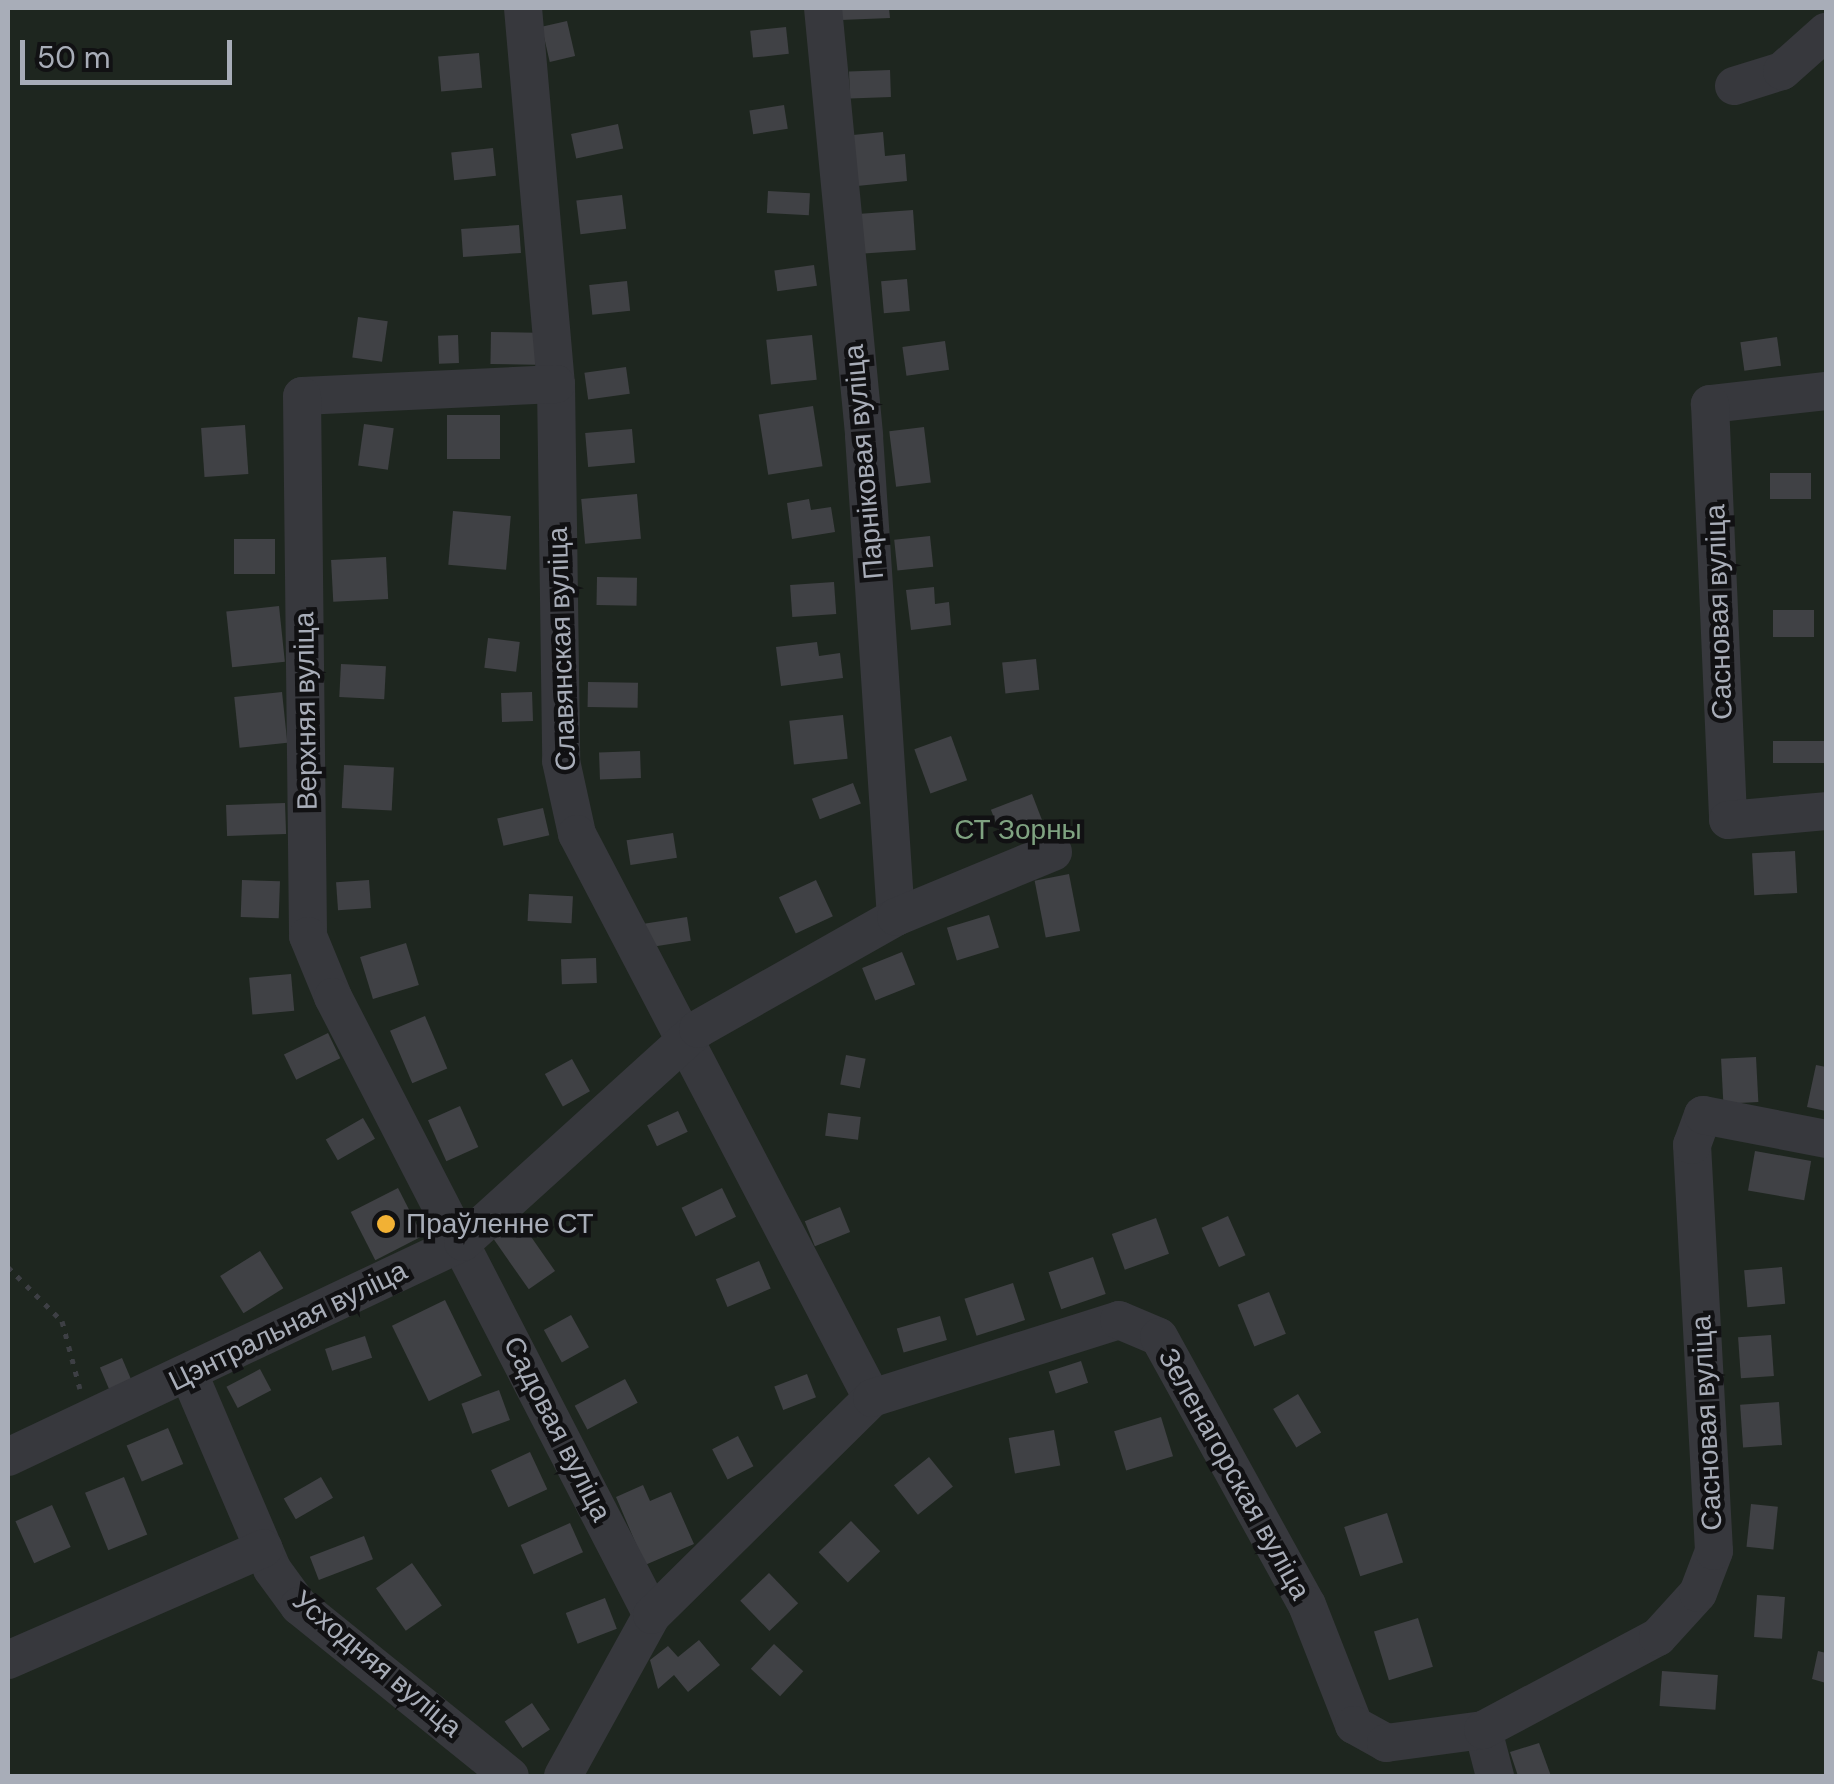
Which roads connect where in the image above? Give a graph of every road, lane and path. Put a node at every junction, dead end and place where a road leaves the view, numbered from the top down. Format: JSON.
{"nodes":[{"id":1,"x":524,"y":8,"type":"edge"},
{"id":2,"x":823,"y":8,"type":"edge"},
{"id":3,"x":1826,"y":32,"type":"edge"},
{"id":4,"x":1734,"y":86,"type":"dead end"},
{"id":5,"x":556,"y":384,"type":"junction"},
{"id":6,"x":1826,"y":391,"type":"edge"},
{"id":7,"x":1826,"y":811,"type":"edge"},
{"id":8,"x":1053,"y":852,"type":"dead end"},
{"id":9,"x":896,"y":917,"type":"junction"},
{"id":10,"x":680,"y":1041,"type":"junction"},
{"id":11,"x":1826,"y":1139,"type":"edge"},
{"id":12,"x":463,"y":1242,"type":"junction"},
{"id":13,"x":8,"y":1268,"type":"edge"},
{"id":14,"x":189,"y":1374,"type":"junction"},
{"id":15,"x":872,"y":1398,"type":"junction"},
{"id":16,"x":88,"y":1421,"type":"junction"},
{"id":17,"x":8,"y":1457,"type":"edge"},
{"id":18,"x":264,"y":1548,"type":"junction"},
{"id":19,"x":652,"y":1615,"type":"junction"},
{"id":20,"x":8,"y":1660,"type":"edge"},
{"id":21,"x":1483,"y":1730,"type":"junction"},
{"id":22,"x":510,"y":1776,"type":"edge"},
{"id":23,"x":563,"y":1776,"type":"edge"},
{"id":24,"x":1495,"y":1776,"type":"edge"}],
"edges":[{"from":1,"to":5,"type":"street","name":"Славянская вуліца"},
{"from":2,"to":9,"type":"street","name":"Парніковая вуліца"},
{"from":3,"to":4,"type":"street"},
{"from":5,"to":10,"type":"street","name":"Славянская вуліца"},
{"from":5,"to":12,"type":"street","name":"Верхняя вуліца"},
{"from":6,"to":7,"type":"street","name":"Сасновая вуліца"},
{"from":8,"to":9,"type":"street","name":"Цэнтральная вуліца"},
{"from":9,"to":10,"type":"street","name":"Цэнтральная вуліца"},
{"from":10,"to":12,"type":"street","name":"Цэнтральная вуліца"},
{"from":10,"to":15,"type":"street","name":"Славянская вуліца"},
{"from":11,"to":21,"type":"street","name":"Сасновая вуліца"},
{"from":12,"to":14,"type":"street","name":"Цэнтральная вуліца"},
{"from":12,"to":19,"type":"street","name":"Садовая вуліца"},
{"from":13,"to":16,"type":"path"},
{"from":14,"to":16,"type":"street","name":"Цэнтральная вуліца"},
{"from":14,"to":18,"type":"street","name":"Усходняя вуліца"},
{"from":15,"to":19,"type":"street","name":"Зеленагорская вуліца"},
{"from":15,"to":21,"type":"street","name":"Зеленагорская вуліца"},
{"from":16,"to":17,"type":"street","name":"Цэнтральная вуліца"},
{"from":18,"to":20,"type":"street"},
{"from":18,"to":22,"type":"street","name":"Усходняя вуліца"},
{"from":19,"to":23,"type":"street","name":"Зеленагорская вуліца"},
{"from":21,"to":24,"type":"street"}]}
